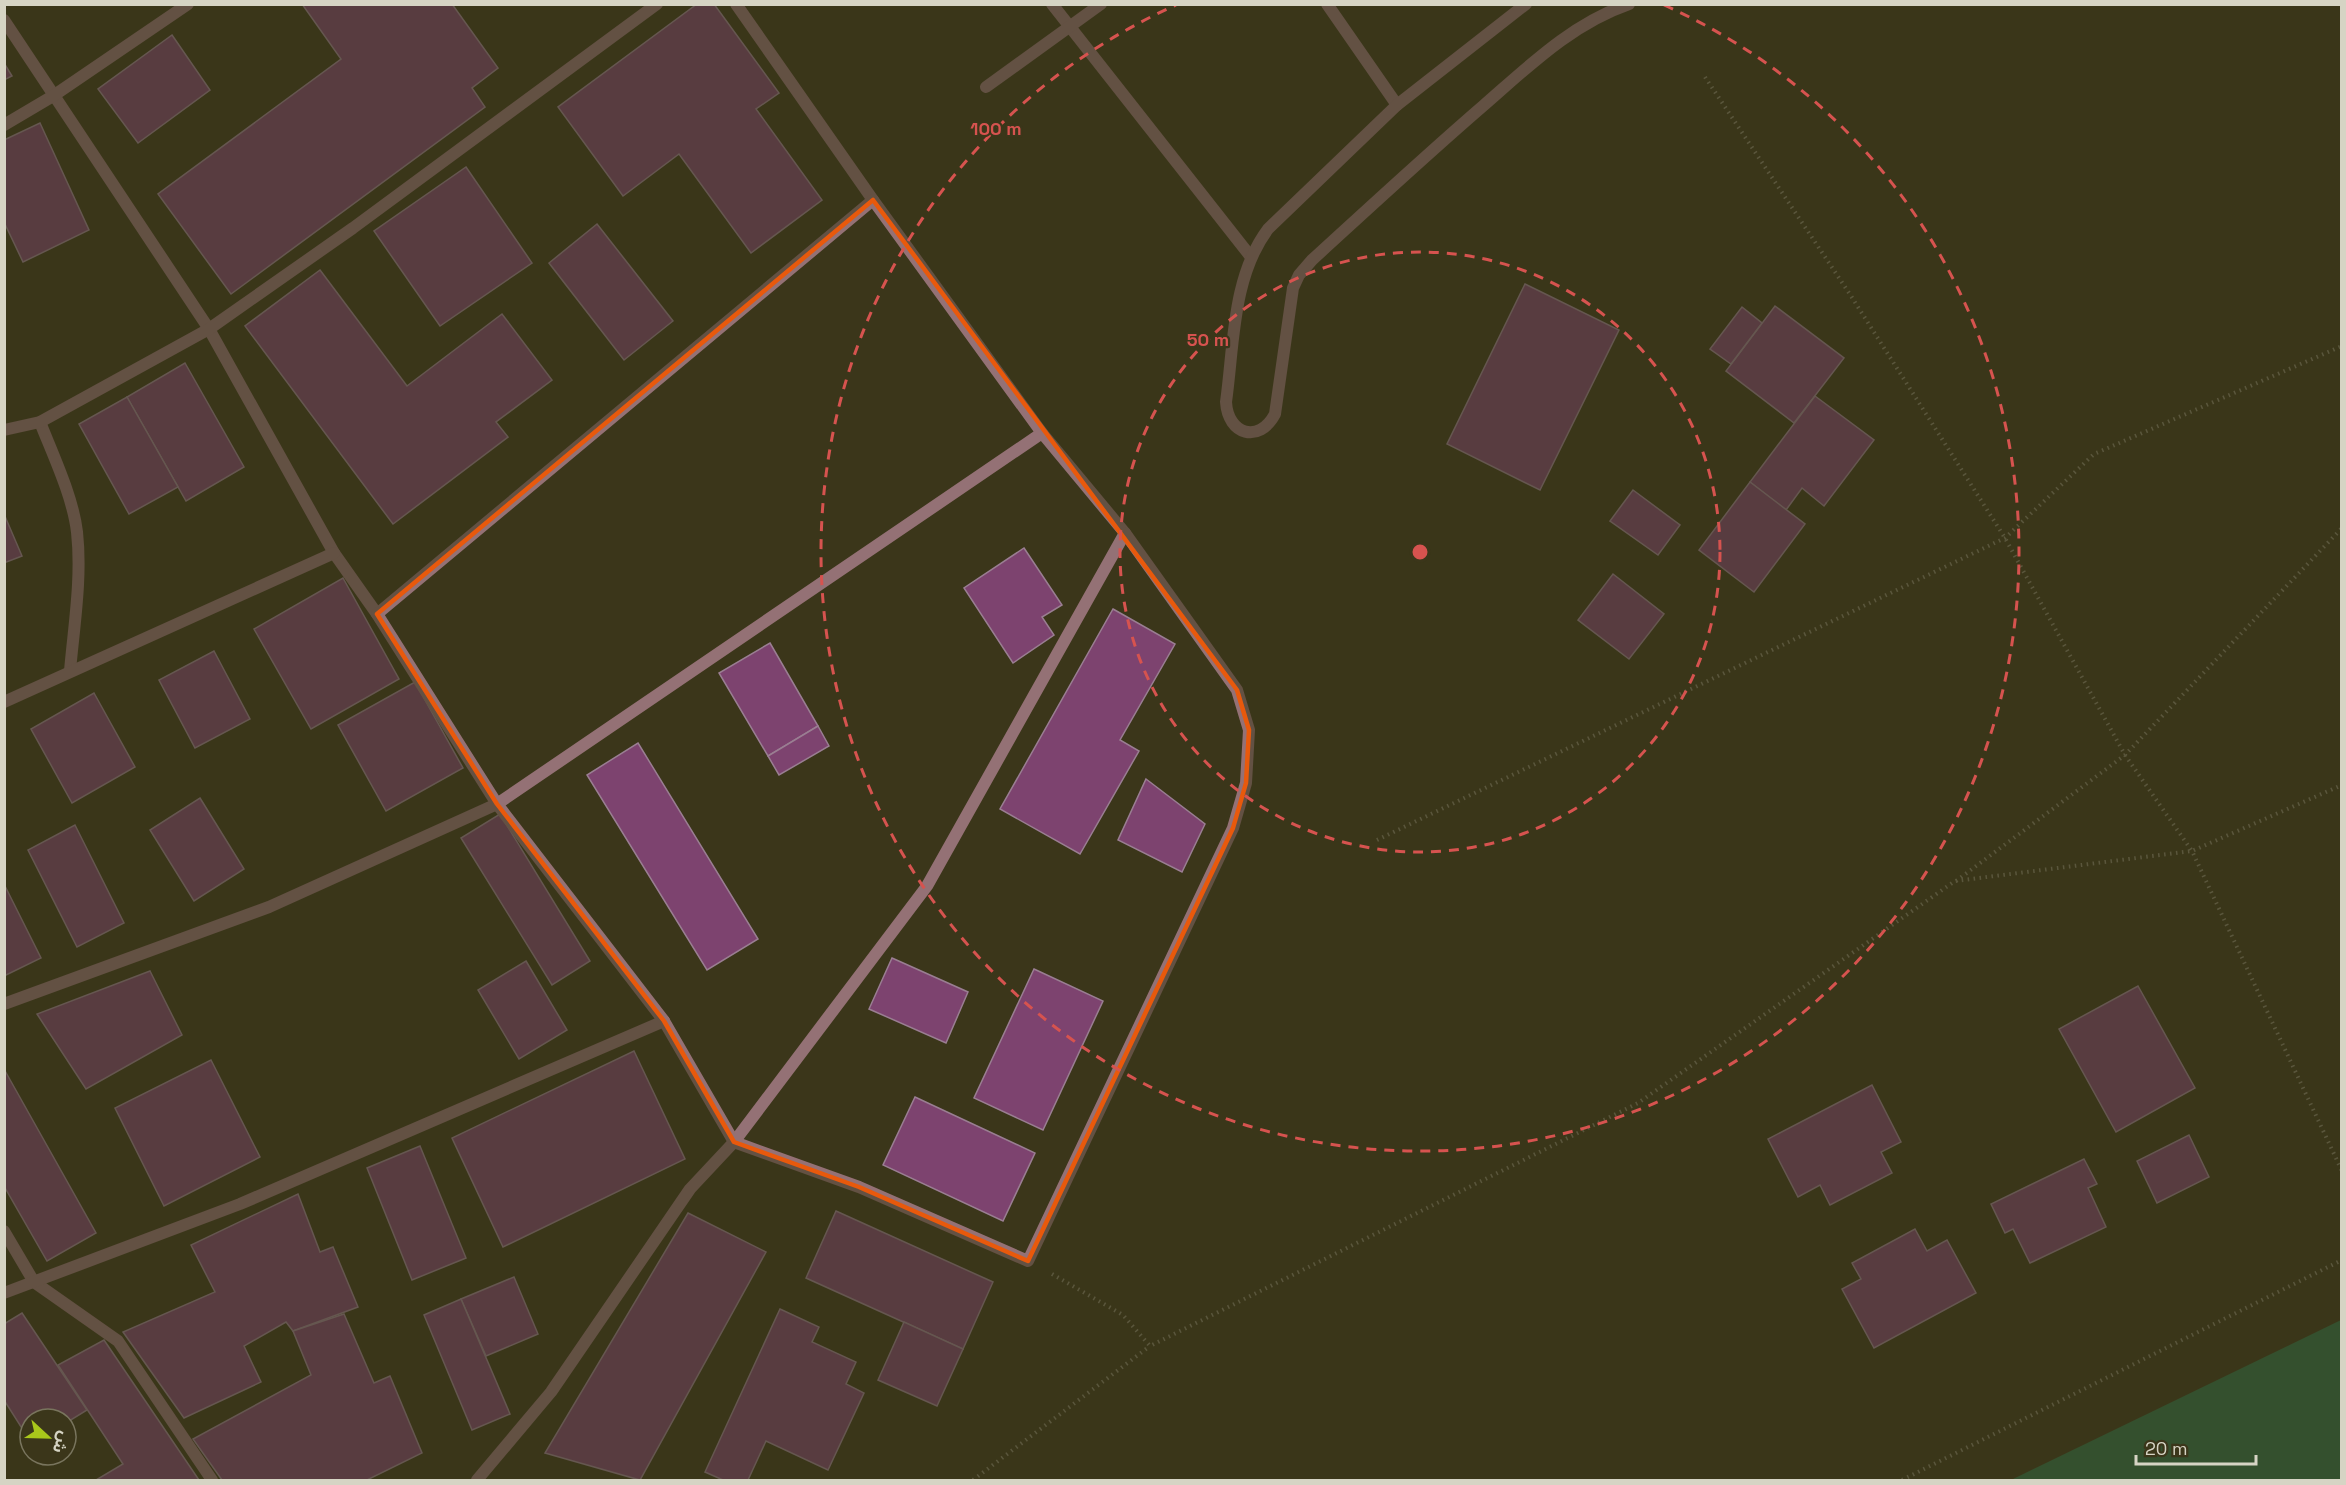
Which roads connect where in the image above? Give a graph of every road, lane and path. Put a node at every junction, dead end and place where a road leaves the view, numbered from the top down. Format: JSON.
{"nodes":[{"id":1,"x":188,"y":4,"type":"edge"},
{"id":2,"x":657,"y":4,"type":"edge"},
{"id":3,"x":736,"y":4,"type":"edge"},
{"id":4,"x":1052,"y":4,"type":"edge"},
{"id":5,"x":1101,"y":4,"type":"edge"},
{"id":6,"x":1327,"y":4,"type":"edge"},
{"id":7,"x":1526,"y":4,"type":"edge"},
{"id":8,"x":1629,"y":4,"type":"edge"},
{"id":9,"x":1613,"y":7,"type":"edge"},
{"id":10,"x":4,"y":20,"type":"edge"},
{"id":11,"x":1070,"y":27,"type":"junction"},
{"id":12,"x":1705,"y":77,"type":"dead end"},
{"id":13,"x":986,"y":87,"type":"dead end"},
{"id":14,"x":53,"y":96,"type":"junction"},
{"id":15,"x":1397,"y":105,"type":"junction"},
{"id":16,"x":4,"y":125,"type":"edge"},
{"id":17,"x":873,"y":200,"type":"junction"},
{"id":18,"x":1251,"y":257,"type":"junction"},
{"id":19,"x":209,"y":329,"type":"junction"},
{"id":20,"x":2342,"y":346,"type":"edge"},
{"id":21,"x":40,"y":422,"type":"junction"},
{"id":22,"x":7,"y":425,"type":"edge"},
{"id":23,"x":1042,"y":433,"type":"junction"},
{"id":24,"x":2342,"y":528,"type":"edge"},
{"id":25,"x":1125,"y":533,"type":"junction"},
{"id":26,"x":2005,"y":538,"type":"junction"},
{"id":27,"x":334,"y":553,"type":"junction"},
{"id":28,"x":377,"y":614,"type":"junction"},
{"id":29,"x":70,"y":671,"type":"junction"},
{"id":30,"x":4,"y":702,"type":"edge"},
{"id":31,"x":2125,"y":755,"type":"junction"},
{"id":32,"x":2342,"y":785,"type":"edge"},
{"id":33,"x":497,"y":804,"type":"junction"},
{"id":34,"x":1377,"y":840,"type":"dead end"},
{"id":35,"x":2192,"y":851,"type":"junction"},
{"id":36,"x":1955,"y":881,"type":"junction"},
{"id":37,"x":4,"y":1004,"type":"edge"},
{"id":38,"x":664,"y":1021,"type":"junction"},
{"id":39,"x":734,"y":1142,"type":"junction"},
{"id":40,"x":2342,"y":1171,"type":"edge"},
{"id":41,"x":4,"y":1232,"type":"edge"},
{"id":42,"x":2342,"y":1260,"type":"edge"},
{"id":43,"x":1028,"y":1261,"type":"junction"},
{"id":44,"x":34,"y":1282,"type":"junction"},
{"id":45,"x":4,"y":1293,"type":"edge"},
{"id":46,"x":1150,"y":1346,"type":"junction"},
{"id":47,"x":212,"y":1480,"type":"edge"},
{"id":48,"x":477,"y":1480,"type":"edge"},
{"id":49,"x":973,"y":1480,"type":"edge"},
{"id":50,"x":1902,"y":1480,"type":"edge"}],
"edges":[{"from":1,"to":14,"type":"street"},
{"from":2,"to":19,"type":"street"},
{"from":3,"to":17,"type":"street"},
{"from":4,"to":11,"type":"street"},
{"from":5,"to":11,"type":"street"},
{"from":6,"to":15,"type":"street"},
{"from":7,"to":15,"type":"street"},
{"from":8,"to":9,"type":"street"},
{"from":9,"to":18,"type":"street"},
{"from":10,"to":14,"type":"street"},
{"from":11,"to":13,"type":"street"},
{"from":11,"to":18,"type":"street"},
{"from":12,"to":26,"type":"path"},
{"from":14,"to":16,"type":"street"},
{"from":14,"to":19,"type":"street"},
{"from":15,"to":18,"type":"street"},
{"from":17,"to":23,"type":"street"},
{"from":17,"to":28,"type":"street"},
{"from":19,"to":21,"type":"street"},
{"from":19,"to":27,"type":"street"},
{"from":20,"to":26,"type":"path"},
{"from":21,"to":22,"type":"street"},
{"from":21,"to":29,"type":"street"},
{"from":23,"to":25,"type":"street"},
{"from":23,"to":33,"type":"street"},
{"from":24,"to":31,"type":"path"},
{"from":25,"to":39,"type":"street"},
{"from":25,"to":43,"type":"street"},
{"from":26,"to":31,"type":"path"},
{"from":26,"to":34,"type":"path"},
{"from":27,"to":28,"type":"street"},
{"from":27,"to":29,"type":"street"},
{"from":28,"to":33,"type":"street"},
{"from":29,"to":30,"type":"street"},
{"from":31,"to":35,"type":"path"},
{"from":31,"to":36,"type":"path"},
{"from":32,"to":35,"type":"path"},
{"from":33,"to":37,"type":"street"},
{"from":33,"to":38,"type":"street"},
{"from":35,"to":36,"type":"path"},
{"from":35,"to":40,"type":"path"},
{"from":36,"to":46,"type":"path"},
{"from":38,"to":39,"type":"street"},
{"from":38,"to":44,"type":"street"},
{"from":39,"to":43,"type":"street"},
{"from":39,"to":48,"type":"street"},
{"from":41,"to":44,"type":"street"},
{"from":42,"to":50,"type":"path"},
{"from":43,"to":46,"type":"path"},
{"from":44,"to":45,"type":"street"},
{"from":44,"to":47,"type":"street"},
{"from":46,"to":49,"type":"path"}]}
